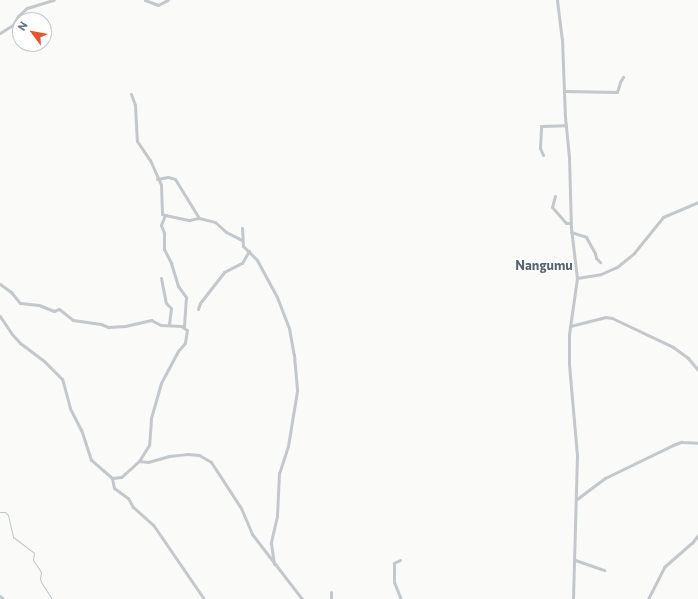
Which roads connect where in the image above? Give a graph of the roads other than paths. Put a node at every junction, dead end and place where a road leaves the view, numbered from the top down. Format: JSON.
{"nodes":[{"id":1,"x":54,"y":0,"type":"edge"},
{"id":2,"x":145,"y":0,"type":"edge"},
{"id":3,"x":168,"y":0,"type":"edge"},
{"id":4,"x":557,"y":0,"type":"edge"},
{"id":5,"x":0,"y":33,"type":"edge"},
{"id":6,"x":624,"y":77,"type":"dead end"},
{"id":7,"x":564,"y":91,"type":"junction"},
{"id":8,"x":131,"y":94,"type":"dead end"},
{"id":9,"x":566,"y":125,"type":"junction"},
{"id":10,"x":543,"y":155,"type":"dead end"},
{"id":11,"x":157,"y":179,"type":"junction"},
{"id":12,"x":555,"y":196,"type":"dead end"},
{"id":13,"x":698,"y":202,"type":"edge"},
{"id":14,"x":165,"y":215,"type":"junction"},
{"id":15,"x":199,"y":218,"type":"junction"},
{"id":16,"x":570,"y":223,"type":"junction"},
{"id":17,"x":242,"y":228,"type":"dead end"},
{"id":18,"x":571,"y":232,"type":"junction"},
{"id":19,"x":242,"y":240,"type":"junction"},
{"id":20,"x":249,"y":251,"type":"junction"},
{"id":21,"x":600,"y":262,"type":"dead end"},
{"id":22,"x":161,"y":278,"type":"dead end"},
{"id":23,"x":577,"y":278,"type":"junction"},
{"id":24,"x":0,"y":284,"type":"edge"},
{"id":25,"x":198,"y":309,"type":"dead end"},
{"id":26,"x":0,"y":316,"type":"edge"},
{"id":27,"x":169,"y":325,"type":"junction"},
{"id":28,"x":570,"y":326,"type":"junction"},
{"id":29,"x":184,"y":327,"type":"junction"},
{"id":30,"x":698,"y":370,"type":"edge"},
{"id":31,"x":698,"y":443,"type":"edge"},
{"id":32,"x":139,"y":461,"type":"junction"},
{"id":33,"x":112,"y":478,"type":"junction"},
{"id":34,"x":577,"y":499,"type":"junction"},
{"id":35,"x":698,"y":535,"type":"edge"},
{"id":36,"x":400,"y":560,"type":"dead end"},
{"id":37,"x":575,"y":560,"type":"junction"},
{"id":38,"x":274,"y":564,"type":"junction"},
{"id":39,"x":604,"y":570,"type":"dead end"},
{"id":40,"x":331,"y":592,"type":"dead end"},
{"id":41,"x":0,"y":596,"type":"edge"},
{"id":42,"x":3,"y":599,"type":"edge"},
{"id":43,"x":204,"y":599,"type":"edge"},
{"id":44,"x":302,"y":599,"type":"edge"},
{"id":45,"x":331,"y":599,"type":"edge"},
{"id":46,"x":401,"y":599,"type":"edge"},
{"id":47,"x":573,"y":599,"type":"edge"},
{"id":48,"x":648,"y":599,"type":"edge"}],
"edges":[{"from":1,"to":5,"type":"street"},
{"from":2,"to":3,"type":"street"},
{"from":4,"to":7,"type":"street"},
{"from":6,"to":7,"type":"street"},
{"from":7,"to":9,"type":"street"},
{"from":8,"to":11,"type":"street"},
{"from":9,"to":10,"type":"street"},
{"from":9,"to":16,"type":"street"},
{"from":11,"to":14,"type":"street"},
{"from":11,"to":15,"type":"street"},
{"from":12,"to":16,"type":"street"},
{"from":13,"to":23,"type":"street"},
{"from":14,"to":15,"type":"street"},
{"from":14,"to":29,"type":"street"},
{"from":15,"to":19,"type":"street"},
{"from":16,"to":18,"type":"street"},
{"from":17,"to":19,"type":"street"},
{"from":18,"to":21,"type":"street"},
{"from":18,"to":23,"type":"street"},
{"from":19,"to":20,"type":"street"},
{"from":20,"to":25,"type":"street"},
{"from":20,"to":38,"type":"street"},
{"from":22,"to":27,"type":"street"},
{"from":23,"to":28,"type":"street"},
{"from":24,"to":27,"type":"street"},
{"from":26,"to":33,"type":"street"},
{"from":27,"to":29,"type":"street"},
{"from":28,"to":30,"type":"street"},
{"from":28,"to":34,"type":"street"},
{"from":29,"to":32,"type":"street"},
{"from":31,"to":34,"type":"street"},
{"from":32,"to":33,"type":"street"},
{"from":32,"to":38,"type":"street"},
{"from":33,"to":43,"type":"street"},
{"from":34,"to":37,"type":"street"},
{"from":35,"to":48,"type":"street"},
{"from":36,"to":46,"type":"street"},
{"from":37,"to":39,"type":"street"},
{"from":37,"to":47,"type":"street"},
{"from":38,"to":44,"type":"street"},
{"from":40,"to":45,"type":"street"},
{"from":41,"to":42,"type":"street"}]}
